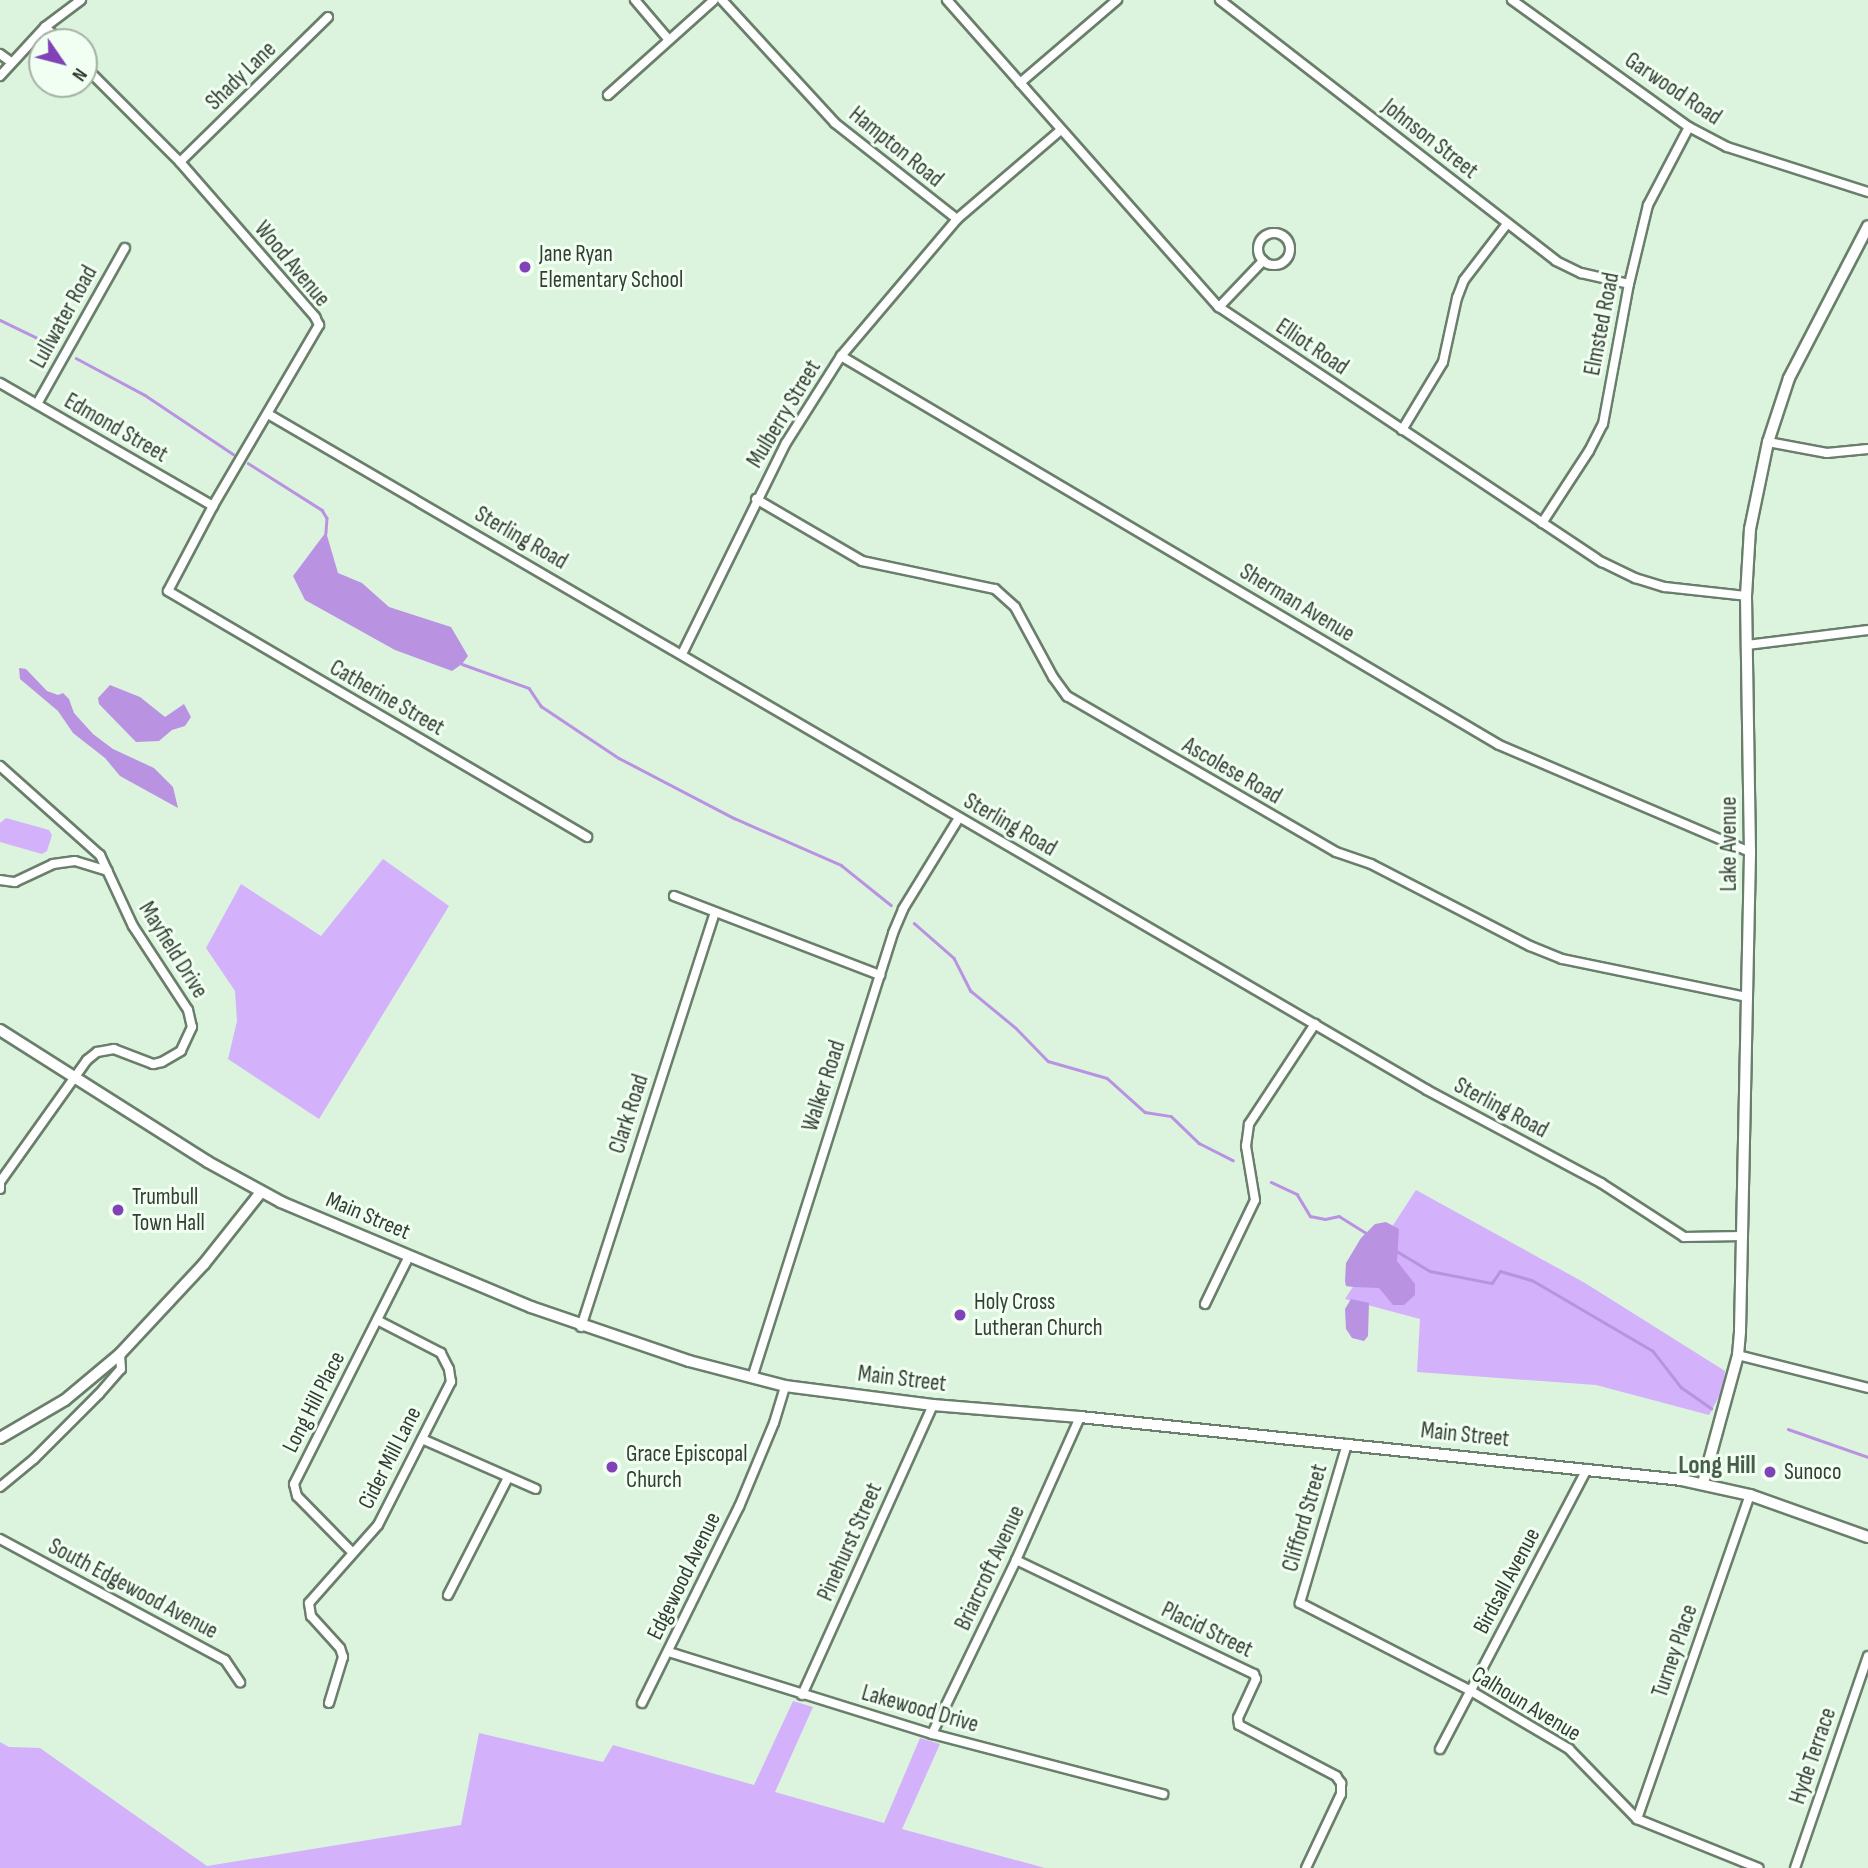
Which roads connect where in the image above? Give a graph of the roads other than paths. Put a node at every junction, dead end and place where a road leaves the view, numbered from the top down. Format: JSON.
{"nodes":[{"id":1,"x":81,"y":0,"type":"edge"},
{"id":2,"x":635,"y":0,"type":"edge"},
{"id":3,"x":713,"y":0,"type":"edge"},
{"id":4,"x":722,"y":0,"type":"edge"},
{"id":5,"x":947,"y":0,"type":"edge"},
{"id":6,"x":1117,"y":0,"type":"edge"},
{"id":7,"x":1220,"y":0,"type":"edge"},
{"id":8,"x":1512,"y":0,"type":"edge"},
{"id":9,"x":328,"y":17,"type":"dead end"},
{"id":10,"x":45,"y":27,"type":"joint"},
{"id":11,"x":669,"y":40,"type":"junction"},
{"id":12,"x":0,"y":54,"type":"edge"},
{"id":13,"x":12,"y":62,"type":"junction"},
{"id":14,"x":0,"y":76,"type":"edge"},
{"id":15,"x":98,"y":79,"type":"edge"},
{"id":16,"x":1020,"y":83,"type":"junction"},
{"id":17,"x":608,"y":95,"type":"dead end"},
{"id":18,"x":1689,"y":127,"type":"junction"},
{"id":19,"x":1061,"y":130,"type":"junction"},
{"id":20,"x":180,"y":162,"type":"junction"},
{"id":21,"x":1868,"y":192,"type":"edge"},
{"id":22,"x":957,"y":219,"type":"junction"},
{"id":23,"x":1507,"y":224,"type":"junction"},
{"id":24,"x":1868,"y":226,"type":"edge"},
{"id":25,"x":125,"y":248,"type":"dead end"},
{"id":26,"x":1263,"y":261,"type":"dead end"},
{"id":27,"x":1629,"y":284,"type":"junction"},
{"id":28,"x":1219,"y":307,"type":"junction"},
{"id":29,"x":841,"y":356,"type":"junction"},
{"id":30,"x":0,"y":383,"type":"edge"},
{"id":31,"x":37,"y":404,"type":"junction"},
{"id":32,"x":268,"y":414,"type":"junction"},
{"id":33,"x":1402,"y":430,"type":"junction"},
{"id":34,"x":1768,"y":442,"type":"junction"},
{"id":35,"x":1868,"y":449,"type":"edge"},
{"id":36,"x":756,"y":499,"type":"junction"},
{"id":37,"x":213,"y":506,"type":"junction"},
{"id":38,"x":1542,"y":523,"type":"junction"},
{"id":39,"x":168,"y":592,"type":"joint"},
{"id":40,"x":1746,"y":596,"type":"junction"},
{"id":41,"x":1868,"y":630,"type":"edge"},
{"id":42,"x":1747,"y":645,"type":"junction"},
{"id":43,"x":681,"y":654,"type":"junction"},
{"id":44,"x":0,"y":766,"type":"edge"},
{"id":45,"x":959,"y":818,"type":"junction"},
{"id":46,"x":587,"y":837,"type":"dead end"},
{"id":47,"x":1750,"y":852,"type":"junction"},
{"id":48,"x":108,"y":872,"type":"junction"},
{"id":49,"x":0,"y":880,"type":"edge"},
{"id":50,"x":674,"y":896,"type":"dead end"},
{"id":51,"x":714,"y":914,"type":"junction"},
{"id":52,"x":880,"y":975,"type":"junction"},
{"id":53,"x":1747,"y":997,"type":"junction"},
{"id":54,"x":1315,"y":1024,"type":"junction"},
{"id":55,"x":0,"y":1030,"type":"edge"},
{"id":56,"x":75,"y":1075,"type":"junction"},
{"id":57,"x":0,"y":1182,"type":"edge"},
{"id":58,"x":0,"y":1189,"type":"edge"},
{"id":59,"x":261,"y":1192,"type":"junction"},
{"id":60,"x":1743,"y":1236,"type":"junction"},
{"id":61,"x":409,"y":1256,"type":"junction"},
{"id":62,"x":1205,"y":1304,"type":"dead end"},
{"id":63,"x":377,"y":1321,"type":"junction"},
{"id":64,"x":581,"y":1327,"type":"junction"},
{"id":65,"x":120,"y":1354,"type":"junction"},
{"id":66,"x":1738,"y":1355,"type":"junction"},
{"id":67,"x":752,"y":1378,"type":"junction"},
{"id":68,"x":785,"y":1385,"type":"junction"},
{"id":69,"x":1868,"y":1388,"type":"edge"},
{"id":70,"x":933,"y":1405,"type":"junction"},
{"id":71,"x":1080,"y":1417,"type":"junction"},
{"id":72,"x":0,"y":1438,"type":"edge"},
{"id":73,"x":422,"y":1439,"type":"junction"},
{"id":74,"x":1347,"y":1444,"type":"junction"},
{"id":75,"x":1587,"y":1469,"type":"junction"},
{"id":76,"x":508,"y":1478,"type":"junction"},
{"id":77,"x":1703,"y":1483,"type":"junction"},
{"id":78,"x":0,"y":1487,"type":"edge"},
{"id":79,"x":536,"y":1489,"type":"dead end"},
{"id":80,"x":1750,"y":1495,"type":"junction"},
{"id":81,"x":1868,"y":1537,"type":"edge"},
{"id":82,"x":0,"y":1539,"type":"edge"},
{"id":83,"x":352,"y":1552,"type":"junction"},
{"id":84,"x":1016,"y":1560,"type":"junction"},
{"id":85,"x":448,"y":1595,"type":"dead end"},
{"id":86,"x":1300,"y":1604,"type":"joint"},
{"id":87,"x":669,"y":1652,"type":"junction"},
{"id":88,"x":1868,"y":1656,"type":"edge"},
{"id":89,"x":240,"y":1682,"type":"dead end"},
{"id":90,"x":1471,"y":1691,"type":"junction"},
{"id":91,"x":802,"y":1695,"type":"junction"},
{"id":92,"x":329,"y":1703,"type":"dead end"},
{"id":93,"x":642,"y":1703,"type":"dead end"},
{"id":94,"x":932,"y":1734,"type":"junction"},
{"id":95,"x":1440,"y":1749,"type":"dead end"},
{"id":96,"x":1163,"y":1794,"type":"dead end"},
{"id":97,"x":1637,"y":1819,"type":"junction"},
{"id":98,"x":1306,"y":1868,"type":"edge"},
{"id":99,"x":1758,"y":1868,"type":"edge"},
{"id":100,"x":1795,"y":1868,"type":"edge"}],
"edges":[{"from":1,"to":10,"type":"street"},
{"from":2,"to":11,"type":"street"},
{"from":3,"to":11,"type":"street"},
{"from":4,"to":22,"type":"street","name":"Hampton Road"},
{"from":5,"to":16,"type":"street","name":"Elliot Road"},
{"from":6,"to":16,"type":"street"},
{"from":7,"to":23,"type":"street","name":"Johnson Street"},
{"from":8,"to":18,"type":"street","name":"Garwood Road"},
{"from":9,"to":20,"type":"street","name":"Shady Lane"},
{"from":10,"to":13,"type":"street"},
{"from":11,"to":17,"type":"street"},
{"from":12,"to":13,"type":"street"},
{"from":13,"to":14,"type":"street"},
{"from":15,"to":20,"type":"street","name":"Wood Avenue"},
{"from":16,"to":19,"type":"street","name":"Elliot Road"},
{"from":18,"to":21,"type":"street","name":"Garwood Road"},
{"from":18,"to":27,"type":"street","name":"Elmsted Road"},
{"from":19,"to":22,"type":"street"},
{"from":19,"to":28,"type":"street","name":"Elliot Road"},
{"from":20,"to":32,"type":"street","name":"Wood Avenue"},
{"from":22,"to":29,"type":"street","name":"Mulberry Street"},
{"from":23,"to":27,"type":"street","name":"Johnson Street"},
{"from":23,"to":33,"type":"street"},
{"from":24,"to":34,"type":"street","name":"Lake Avenue"},
{"from":25,"to":31,"type":"street","name":"Lullwater Road"},
{"from":26,"to":28,"type":"street"},
{"from":27,"to":38,"type":"street","name":"Elmsted Road"},
{"from":28,"to":33,"type":"street","name":"Elliot Road"},
{"from":29,"to":36,"type":"street","name":"Mulberry Street"},
{"from":29,"to":47,"type":"street","name":"Sherman Avenue"},
{"from":30,"to":31,"type":"street","name":"Edmond Street"},
{"from":31,"to":37,"type":"street","name":"Edmond Street"},
{"from":32,"to":37,"type":"street","name":"Wood Avenue"},
{"from":32,"to":43,"type":"street","name":"Sterling Road"},
{"from":33,"to":38,"type":"street","name":"Elliot Road"},
{"from":34,"to":35,"type":"street"},
{"from":34,"to":40,"type":"street","name":"Lake Avenue"},
{"from":36,"to":43,"type":"street","name":"Mulberry Street"},
{"from":36,"to":53,"type":"street","name":"Ascolese Road"},
{"from":37,"to":39,"type":"street","name":"Wood Avenue"},
{"from":38,"to":40,"type":"street","name":"Elliot Road"},
{"from":39,"to":46,"type":"street","name":"Catherine Street"},
{"from":40,"to":42,"type":"street","name":"Lake Avenue"},
{"from":41,"to":42,"type":"street"},
{"from":42,"to":47,"type":"street","name":"Lake Avenue"},
{"from":43,"to":45,"type":"street","name":"Sterling Road"},
{"from":44,"to":48,"type":"street","name":"Mayfield Drive"},
{"from":45,"to":52,"type":"street","name":"Walker Road"},
{"from":45,"to":54,"type":"street","name":"Sterling Road"},
{"from":47,"to":53,"type":"street","name":"Lake Avenue"},
{"from":48,"to":49,"type":"street"},
{"from":48,"to":56,"type":"street","name":"Mayfield Drive"},
{"from":50,"to":51,"type":"street"},
{"from":51,"to":52,"type":"street"},
{"from":51,"to":64,"type":"street","name":"Clark Road"},
{"from":52,"to":67,"type":"street","name":"Walker Road"},
{"from":53,"to":60,"type":"street","name":"Lake Avenue"},
{"from":54,"to":60,"type":"street","name":"Sterling Road"},
{"from":54,"to":62,"type":"street"},
{"from":55,"to":56,"type":"main road","name":"Main Street"},
{"from":56,"to":57,"type":"street"},
{"from":56,"to":59,"type":"main road","name":"Main Street"},
{"from":57,"to":58,"type":"street"},
{"from":59,"to":61,"type":"main road","name":"Main Street"},
{"from":59,"to":65,"type":"main road"},
{"from":60,"to":66,"type":"street","name":"Lake Avenue"},
{"from":61,"to":63,"type":"street","name":"Long Hill Place"},
{"from":61,"to":64,"type":"main road","name":"Main Street"},
{"from":63,"to":73,"type":"street","name":"Cider Mill Lane"},
{"from":63,"to":83,"type":"street","name":"Long Hill Place"},
{"from":64,"to":67,"type":"main road","name":"Main Street"},
{"from":65,"to":72,"type":"main road"},
{"from":65,"to":78,"type":"street"},
{"from":66,"to":69,"type":"street"},
{"from":66,"to":77,"type":"street","name":"Lake Avenue"},
{"from":67,"to":68,"type":"main road","name":"Main Street"},
{"from":68,"to":70,"type":"main road","name":"Main Street"},
{"from":68,"to":87,"type":"street","name":"Edgewood Avenue"},
{"from":70,"to":71,"type":"main road","name":"Main Street"},
{"from":70,"to":91,"type":"street","name":"Pinehurst Street"},
{"from":71,"to":74,"type":"main road","name":"Main Street"},
{"from":71,"to":84,"type":"street","name":"Briarcroft Avenue"},
{"from":73,"to":76,"type":"street"},
{"from":73,"to":83,"type":"street","name":"Cider Mill Lane"},
{"from":74,"to":75,"type":"main road","name":"Main Street"},
{"from":74,"to":86,"type":"street","name":"Clifford Street"},
{"from":75,"to":77,"type":"main road","name":"Main Street"},
{"from":75,"to":90,"type":"street","name":"Birdsall Avenue"},
{"from":76,"to":79,"type":"street"},
{"from":76,"to":85,"type":"street"},
{"from":77,"to":80,"type":"main road","name":"Main Street"},
{"from":80,"to":81,"type":"main road","name":"Main Street"},
{"from":80,"to":97,"type":"street","name":"Turney Place"},
{"from":82,"to":89,"type":"street","name":"South Edgewood Avenue"},
{"from":83,"to":92,"type":"street","name":"Cider Mill Lane"},
{"from":84,"to":94,"type":"street","name":"Briarcroft Avenue"},
{"from":84,"to":98,"type":"street","name":"Placid Street"},
{"from":86,"to":90,"type":"street","name":"Calhoun Avenue"},
{"from":87,"to":91,"type":"street","name":"Lakewood Drive"},
{"from":87,"to":93,"type":"street","name":"Edgewood Avenue"},
{"from":88,"to":100,"type":"street","name":"Hyde Terrace"},
{"from":90,"to":95,"type":"street","name":"Birdsall Avenue"},
{"from":90,"to":97,"type":"street","name":"Calhoun Avenue"},
{"from":91,"to":94,"type":"street","name":"Lakewood Drive"},
{"from":94,"to":96,"type":"street","name":"Lakewood Drive"},
{"from":97,"to":99,"type":"street","name":"Calhoun Avenue"}]}
